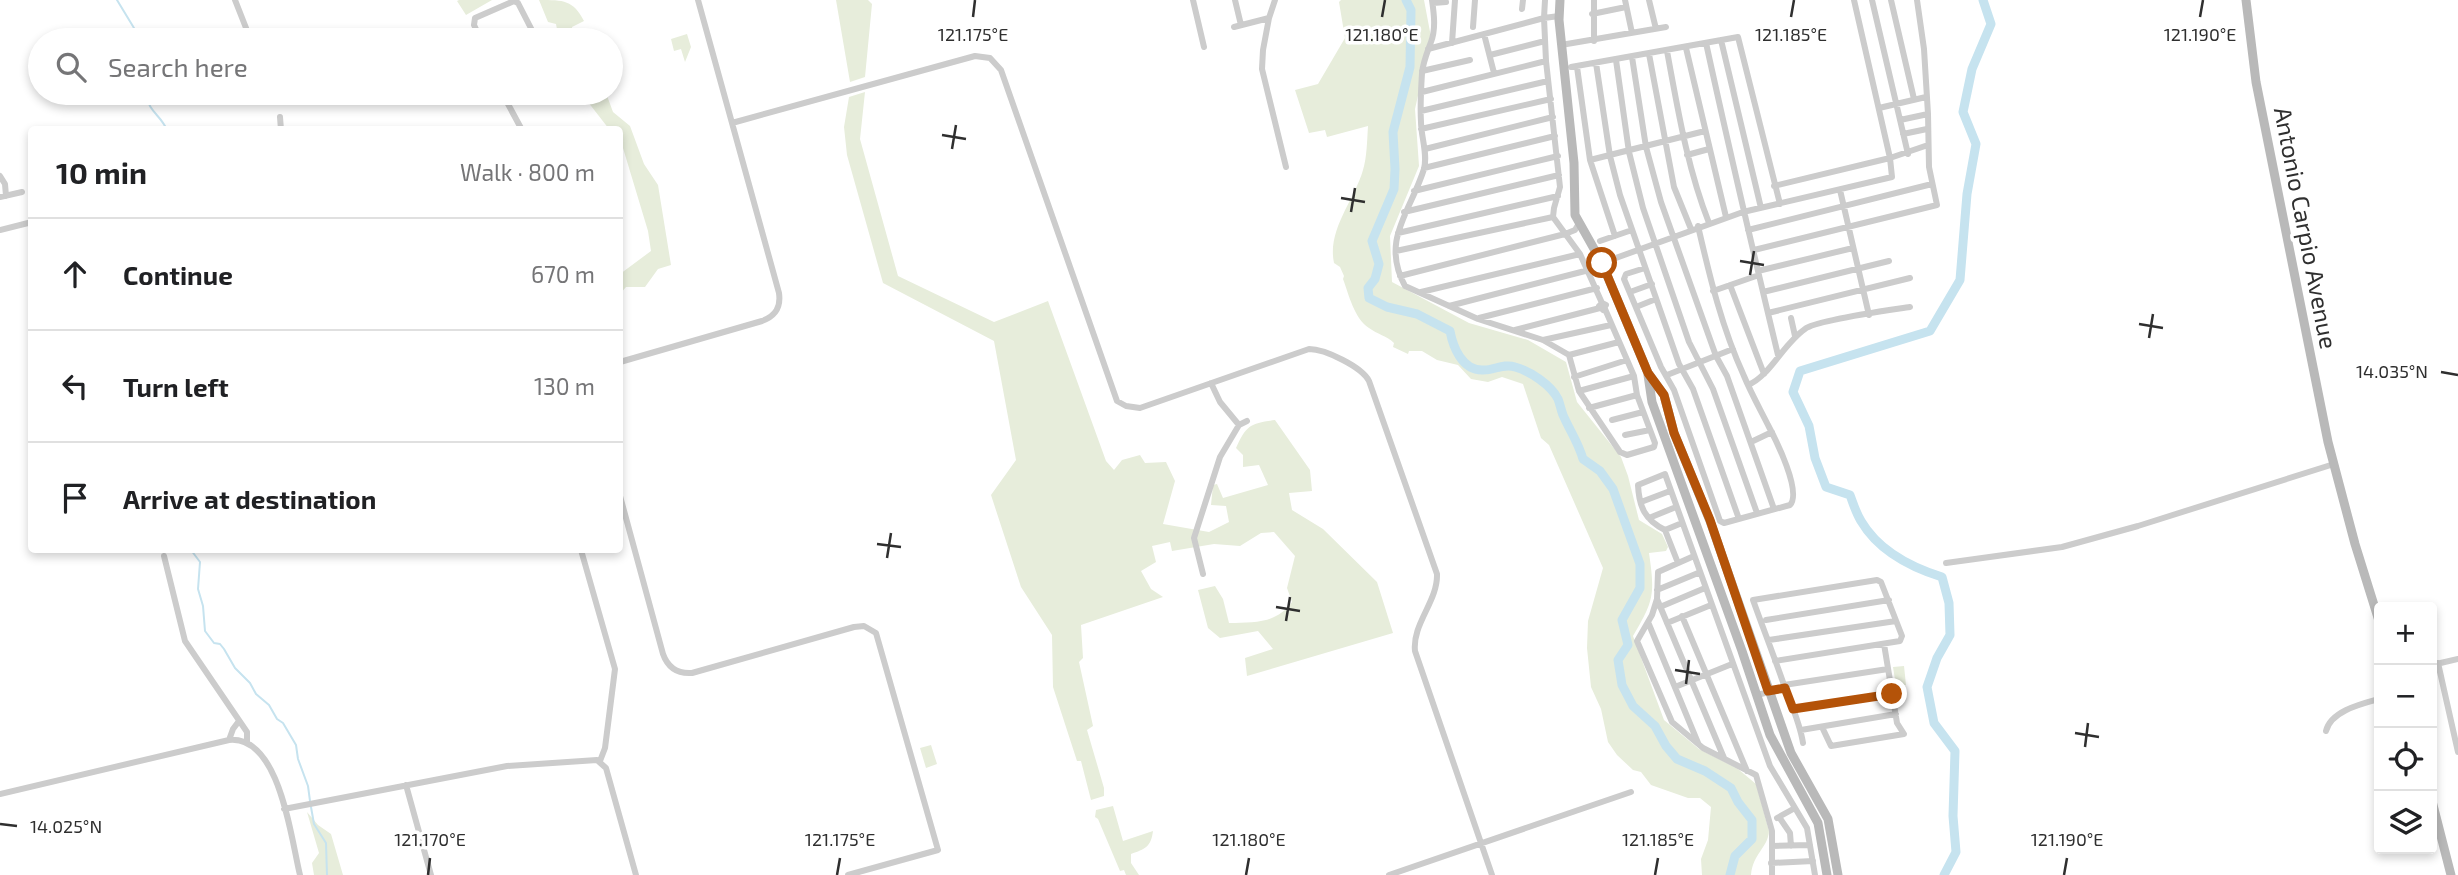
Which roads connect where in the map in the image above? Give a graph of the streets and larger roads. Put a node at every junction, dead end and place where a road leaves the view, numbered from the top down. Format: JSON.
{"nodes":[{"id":1,"x":235,"y":0,"type":"edge"},
{"id":2,"x":698,"y":0,"type":"edge"},
{"id":3,"x":1193,"y":0,"type":"edge"},
{"id":4,"x":1235,"y":0,"type":"edge"},
{"id":5,"x":1275,"y":0,"type":"edge"},
{"id":6,"x":1455,"y":0,"type":"edge"},
{"id":7,"x":1475,"y":0,"type":"edge"},
{"id":8,"x":1524,"y":0,"type":"edge"},
{"id":9,"x":1545,"y":0,"type":"edge"},
{"id":10,"x":1560,"y":0,"type":"edge"},
{"id":11,"x":1594,"y":0,"type":"edge"},
{"id":12,"x":1649,"y":0,"type":"edge"},
{"id":13,"x":1854,"y":0,"type":"edge"},
{"id":14,"x":1872,"y":0,"type":"edge"},
{"id":15,"x":1891,"y":0,"type":"edge"},
{"id":16,"x":1917,"y":0,"type":"edge"},
{"id":17,"x":2246,"y":0,"type":"edge"},
{"id":18,"x":1432,"y":1,"type":"edge"},
{"id":19,"x":1446,"y":2,"type":"edge"},
{"id":20,"x":1625,"y":4,"type":"edge"},
{"id":21,"x":1522,"y":9,"type":"dead end"},
{"id":22,"x":1592,"y":14,"type":"junction"},
{"id":23,"x":1559,"y":16,"type":"junction"},
{"id":24,"x":1269,"y":18,"type":"junction"},
{"id":25,"x":1544,"y":18,"type":"junction"},
{"id":26,"x":1241,"y":25,"type":"junction"},
{"id":27,"x":1234,"y":27,"type":"dead end"},
{"id":28,"x":1473,"y":27,"type":"dead end"},
{"id":29,"x":1666,"y":27,"type":"dead end"},
{"id":30,"x":246,"y":28,"type":"edge"},
{"id":31,"x":476,"y":28,"type":"edge"},
{"id":32,"x":531,"y":28,"type":"edge"},
{"id":33,"x":1656,"y":29,"type":"junction"},
{"id":34,"x":1633,"y":33,"type":"junction"},
{"id":35,"x":1483,"y":34,"type":"junction"},
{"id":36,"x":1721,"y":40,"type":"junction"},
{"id":37,"x":1545,"y":41,"type":"junction"},
{"id":38,"x":1594,"y":41,"type":"junction"},
{"id":39,"x":1452,"y":43,"type":"junction"},
{"id":40,"x":1706,"y":43,"type":"junction"},
{"id":41,"x":1561,"y":45,"type":"junction"},
{"id":42,"x":1204,"y":47,"type":"dead end"},
{"id":43,"x":1428,"y":48,"type":"junction"},
{"id":44,"x":1686,"y":48,"type":"junction"},
{"id":45,"x":1667,"y":51,"type":"junction"},
{"id":46,"x":1649,"y":54,"type":"junction"},
{"id":47,"x":1490,"y":55,"type":"junction"},
{"id":48,"x":1632,"y":57,"type":"junction"},
{"id":49,"x":1470,"y":60,"type":"dead end"},
{"id":50,"x":1616,"y":60,"type":"junction"},
{"id":51,"x":1546,"y":61,"type":"junction"},
{"id":52,"x":1596,"y":64,"type":"junction"},
{"id":53,"x":1422,"y":71,"type":"junction"},
{"id":54,"x":1494,"y":73,"type":"junction"},
{"id":55,"x":1548,"y":81,"type":"junction"},
{"id":56,"x":1422,"y":92,"type":"junction"},
{"id":57,"x":1926,"y":97,"type":"junction"},
{"id":58,"x":1551,"y":99,"type":"junction"},
{"id":59,"x":1914,"y":99,"type":"junction"},
{"id":60,"x":1895,"y":104,"type":"junction"},
{"id":61,"x":508,"y":105,"type":"edge"},
{"id":62,"x":1879,"y":108,"type":"junction"},
{"id":63,"x":1421,"y":111,"type":"junction"},
{"id":64,"x":1928,"y":114,"type":"junction"},
{"id":65,"x":280,"y":117,"type":"dead end"},
{"id":66,"x":1553,"y":117,"type":"junction"},
{"id":67,"x":1900,"y":120,"type":"junction"},
{"id":68,"x":732,"y":123,"type":"junction"},
{"id":69,"x":281,"y":126,"type":"edge"},
{"id":70,"x":520,"y":126,"type":"edge"},
{"id":71,"x":1927,"y":128,"type":"junction"},
{"id":72,"x":1422,"y":129,"type":"junction"},
{"id":73,"x":1705,"y":131,"type":"junction"},
{"id":74,"x":1903,"y":134,"type":"junction"},
{"id":75,"x":1555,"y":136,"type":"junction"},
{"id":76,"x":1682,"y":137,"type":"junction"},
{"id":77,"x":1665,"y":142,"type":"junction"},
{"id":78,"x":1928,"y":145,"type":"junction"},
{"id":79,"x":1646,"y":147,"type":"junction"},
{"id":80,"x":1425,"y":149,"type":"junction"},
{"id":81,"x":1709,"y":149,"type":"junction"},
{"id":82,"x":1629,"y":152,"type":"junction"},
{"id":83,"x":1908,"y":153,"type":"junction"},
{"id":84,"x":1687,"y":155,"type":"junction"},
{"id":85,"x":1558,"y":156,"type":"junction"},
{"id":86,"x":1610,"y":156,"type":"junction"},
{"id":87,"x":1890,"y":158,"type":"junction"},
{"id":88,"x":1590,"y":160,"type":"junction"},
{"id":89,"x":1286,"y":167,"type":"dead end"},
{"id":90,"x":1424,"y":168,"type":"junction"},
{"id":91,"x":1559,"y":175,"type":"junction"},
{"id":92,"x":0,"y":176,"type":"edge"},
{"id":93,"x":1933,"y":184,"type":"junction"},
{"id":94,"x":1774,"y":186,"type":"junction"},
{"id":95,"x":1840,"y":190,"type":"junction"},
{"id":96,"x":1414,"y":191,"type":"junction"},
{"id":97,"x":22,"y":192,"type":"dead end"},
{"id":98,"x":3,"y":196,"type":"edge"},
{"id":99,"x":1558,"y":196,"type":"junction"},
{"id":100,"x":1780,"y":204,"type":"junction"},
{"id":101,"x":1843,"y":206,"type":"junction"},
{"id":102,"x":1761,"y":208,"type":"junction"},
{"id":103,"x":1404,"y":212,"type":"junction"},
{"id":104,"x":1742,"y":212,"type":"junction"},
{"id":105,"x":1553,"y":217,"type":"junction"},
{"id":106,"x":1726,"y":217,"type":"junction"},
{"id":107,"x":28,"y":223,"type":"edge"},
{"id":108,"x":1709,"y":223,"type":"junction"},
{"id":109,"x":1578,"y":225,"type":"junction"},
{"id":110,"x":1848,"y":227,"type":"junction"},
{"id":111,"x":1694,"y":228,"type":"junction"},
{"id":112,"x":0,"y":230,"type":"edge"},
{"id":113,"x":1632,"y":230,"type":"junction"},
{"id":114,"x":1748,"y":230,"type":"junction"},
{"id":115,"x":1398,"y":233,"type":"junction"},
{"id":116,"x":1565,"y":234,"type":"junction"},
{"id":117,"x":1615,"y":236,"type":"junction"},
{"id":118,"x":1675,"y":237,"type":"junction"},
{"id":119,"x":1600,"y":241,"type":"dead end"},
{"id":120,"x":1656,"y":244,"type":"junction"},
{"id":121,"x":1853,"y":248,"type":"junction"},
{"id":122,"x":1639,"y":249,"type":"junction"},
{"id":123,"x":1754,"y":250,"type":"junction"},
{"id":124,"x":1396,"y":251,"type":"junction"},
{"id":125,"x":1580,"y":254,"type":"junction"},
{"id":126,"x":1889,"y":261,"type":"dead end"},
{"id":127,"x":1602,"y":263,"type":"junction"},
{"id":128,"x":1645,"y":268,"type":"junction"},
{"id":129,"x":1858,"y":269,"type":"junction"},
{"id":130,"x":1589,"y":270,"type":"junction"},
{"id":131,"x":1759,"y":273,"type":"junction"},
{"id":132,"x":1400,"y":276,"type":"junction"},
{"id":133,"x":1910,"y":278,"type":"dead end"},
{"id":134,"x":1651,"y":284,"type":"junction"},
{"id":135,"x":1730,"y":285,"type":"junction"},
{"id":136,"x":1597,"y":288,"type":"junction"},
{"id":137,"x":1863,"y":290,"type":"junction"},
{"id":138,"x":1713,"y":291,"type":"junction"},
{"id":139,"x":1421,"y":292,"type":"junction"},
{"id":140,"x":1630,"y":292,"type":"junction"},
{"id":141,"x":1763,"y":292,"type":"junction"},
{"id":142,"x":1656,"y":299,"type":"junction"},
{"id":143,"x":1449,"y":306,"type":"junction"},
{"id":144,"x":1602,"y":307,"type":"junction"},
{"id":145,"x":1636,"y":307,"type":"junction"},
{"id":146,"x":1910,"y":307,"type":"dead end"},
{"id":147,"x":1768,"y":313,"type":"junction"},
{"id":148,"x":1869,"y":314,"type":"junction"},
{"id":149,"x":1791,"y":318,"type":"dead end"},
{"id":150,"x":1478,"y":319,"type":"junction"},
{"id":151,"x":1611,"y":325,"type":"junction"},
{"id":152,"x":1514,"y":331,"type":"junction"},
{"id":153,"x":1795,"y":336,"type":"junction"},
{"id":154,"x":1543,"y":340,"type":"junction"},
{"id":155,"x":1619,"y":342,"type":"junction"},
{"id":156,"x":1733,"y":349,"type":"junction"},
{"id":157,"x":1569,"y":355,"type":"junction"},
{"id":158,"x":1778,"y":355,"type":"junction"},
{"id":159,"x":1716,"y":356,"type":"junction"},
{"id":160,"x":1627,"y":360,"type":"junction"},
{"id":161,"x":623,"y":361,"type":"edge"},
{"id":162,"x":1700,"y":363,"type":"junction"},
{"id":163,"x":1682,"y":369,"type":"junction"},
{"id":164,"x":1648,"y":373,"type":"junction"},
{"id":165,"x":1667,"y":374,"type":"junction"},
{"id":166,"x":1764,"y":374,"type":"junction"},
{"id":167,"x":1634,"y":376,"type":"junction"},
{"id":168,"x":1574,"y":377,"type":"junction"},
{"id":169,"x":1211,"y":383,"type":"junction"},
{"id":170,"x":1748,"y":385,"type":"junction"},
{"id":171,"x":1579,"y":391,"type":"junction"},
{"id":172,"x":1637,"y":395,"type":"junction"},
{"id":173,"x":1589,"y":408,"type":"junction"},
{"id":174,"x":1643,"y":412,"type":"junction"},
{"id":175,"x":1612,"y":420,"type":"dead end"},
{"id":176,"x":1247,"y":421,"type":"dead end"},
{"id":177,"x":1239,"y":425,"type":"junction"},
{"id":178,"x":1650,"y":430,"type":"junction"},
{"id":179,"x":1772,"y":432,"type":"junction"},
{"id":180,"x":1625,"y":435,"type":"dead end"},
{"id":181,"x":1751,"y":442,"type":"junction"},
{"id":182,"x":2334,"y":464,"type":"junction"},
{"id":183,"x":1670,"y":491,"type":"junction"},
{"id":184,"x":1641,"y":502,"type":"junction"},
{"id":185,"x":623,"y":507,"type":"edge"},
{"id":186,"x":1676,"y":507,"type":"junction"},
{"id":187,"x":1774,"y":509,"type":"junction"},
{"id":188,"x":1757,"y":513,"type":"junction"},
{"id":189,"x":1648,"y":518,"type":"dead end"},
{"id":190,"x":1739,"y":519,"type":"junction"},
{"id":191,"x":1682,"y":523,"type":"junction"},
{"id":192,"x":1665,"y":530,"type":"junction"},
{"id":193,"x":582,"y":553,"type":"edge"},
{"id":194,"x":164,"y":556,"type":"dead end"},
{"id":195,"x":1694,"y":556,"type":"junction"},
{"id":196,"x":1678,"y":563,"type":"junction"},
{"id":197,"x":1946,"y":563,"type":"dead end"},
{"id":198,"x":1698,"y":573,"type":"dead end"},
{"id":199,"x":1203,"y":574,"type":"dead end"},
{"id":200,"x":1705,"y":588,"type":"junction"},
{"id":201,"x":1657,"y":590,"type":"junction"},
{"id":202,"x":1657,"y":599,"type":"junction"},
{"id":203,"x":1889,"y":600,"type":"junction"},
{"id":204,"x":2374,"y":604,"type":"edge"},
{"id":205,"x":1711,"y":605,"type":"junction"},
{"id":206,"x":1660,"y":607,"type":"junction"},
{"id":207,"x":1682,"y":616,"type":"junction"},
{"id":208,"x":1766,"y":620,"type":"dead end"},
{"id":209,"x":1896,"y":621,"type":"junction"},
{"id":210,"x":1648,"y":622,"type":"junction"},
{"id":211,"x":1667,"y":623,"type":"junction"},
{"id":212,"x":1769,"y":640,"type":"dead end"},
{"id":213,"x":1884,"y":644,"type":"junction"},
{"id":214,"x":2458,"y":659,"type":"edge"},
{"id":215,"x":1775,"y":661,"type":"junction"},
{"id":216,"x":1732,"y":664,"type":"junction"},
{"id":217,"x":2437,"y":664,"type":"edge"},
{"id":218,"x":2435,"y":665,"type":"edge"},
{"id":219,"x":1888,"y":669,"type":"junction"},
{"id":220,"x":1707,"y":674,"type":"junction"},
{"id":221,"x":1691,"y":681,"type":"junction"},
{"id":222,"x":1784,"y":685,"type":"junction"},
{"id":223,"x":1675,"y":687,"type":"junction"},
{"id":224,"x":1770,"y":690,"type":"junction"},
{"id":225,"x":1892,"y":694,"type":"junction"},
{"id":226,"x":1757,"y":695,"type":"junction"},
{"id":227,"x":2374,"y":701,"type":"edge"},
{"id":228,"x":1793,"y":709,"type":"junction"},
{"id":229,"x":1896,"y":714,"type":"junction"},
{"id":230,"x":239,"y":721,"type":"junction"},
{"id":231,"x":1822,"y":727,"type":"junction"},
{"id":232,"x":1801,"y":730,"type":"junction"},
{"id":233,"x":2326,"y":731,"type":"dead end"},
{"id":234,"x":229,"y":740,"type":"junction"},
{"id":235,"x":247,"y":742,"type":"junction"},
{"id":236,"x":1803,"y":743,"type":"dead end"},
{"id":237,"x":1698,"y":744,"type":"junction"},
{"id":238,"x":2458,"y":752,"type":"edge"},
{"id":239,"x":1724,"y":759,"type":"junction"},
{"id":240,"x":600,"y":761,"type":"junction"},
{"id":241,"x":1770,"y":766,"type":"junction"},
{"id":242,"x":1747,"y":771,"type":"junction"},
{"id":243,"x":1756,"y":775,"type":"junction"},
{"id":244,"x":406,"y":785,"type":"junction"},
{"id":245,"x":1630,"y":792,"type":"dead end"},
{"id":246,"x":0,"y":794,"type":"edge"},
{"id":247,"x":284,"y":808,"type":"junction"},
{"id":248,"x":1795,"y":808,"type":"junction"},
{"id":249,"x":1779,"y":817,"type":"junction"},
{"id":250,"x":2437,"y":820,"type":"edge"},
{"id":251,"x":1770,"y":823,"type":"junction"},
{"id":252,"x":1481,"y":843,"type":"junction"},
{"id":253,"x":1810,"y":845,"type":"junction"},
{"id":254,"x":1772,"y":846,"type":"junction"},
{"id":255,"x":1791,"y":846,"type":"junction"},
{"id":256,"x":1812,"y":862,"type":"junction"},
{"id":257,"x":1771,"y":863,"type":"junction"},
{"id":258,"x":300,"y":875,"type":"edge"},
{"id":259,"x":431,"y":875,"type":"edge"},
{"id":260,"x":636,"y":875,"type":"edge"},
{"id":261,"x":848,"y":875,"type":"edge"},
{"id":262,"x":1389,"y":875,"type":"edge"},
{"id":263,"x":1492,"y":875,"type":"edge"},
{"id":264,"x":1772,"y":875,"type":"edge"},
{"id":265,"x":1815,"y":875,"type":"edge"},
{"id":266,"x":1826,"y":875,"type":"edge"},
{"id":267,"x":1838,"y":875,"type":"edge"},
{"id":268,"x":2451,"y":875,"type":"edge"}],
"edges":[{"from":1,"to":30,"type":"street"},
{"from":2,"to":68,"type":"street"},
{"from":3,"to":42,"type":"street"},
{"from":4,"to":26,"type":"street"},
{"from":5,"to":24,"type":"street"},
{"from":6,"to":39,"type":"street"},
{"from":7,"to":28,"type":"street"},
{"from":8,"to":21,"type":"street"},
{"from":9,"to":25,"type":"street"},
{"from":10,"to":23,"type":"street"},
{"from":11,"to":22,"type":"street"},
{"from":12,"to":33,"type":"street"},
{"from":13,"to":62,"type":"street"},
{"from":14,"to":60,"type":"street"},
{"from":15,"to":59,"type":"street"},
{"from":16,"to":57,"type":"street"},
{"from":17,"to":182,"type":"street","name":"Antonio Carpio Avenue"},
{"from":18,"to":19,"type":"street"},
{"from":18,"to":43,"type":"street"},
{"from":20,"to":22,"type":"street"},
{"from":20,"to":34,"type":"street"},
{"from":22,"to":38,"type":"street"},
{"from":23,"to":25,"type":"street"},
{"from":23,"to":41,"type":"street"},
{"from":24,"to":26,"type":"street"},
{"from":24,"to":89,"type":"street"},
{"from":25,"to":35,"type":"street"},
{"from":25,"to":37,"type":"street"},
{"from":26,"to":27,"type":"street"},
{"from":29,"to":33,"type":"street"},
{"from":31,"to":32,"type":"street"},
{"from":33,"to":34,"type":"street"},
{"from":34,"to":38,"type":"street"},
{"from":35,"to":39,"type":"street"},
{"from":35,"to":47,"type":"street"},
{"from":36,"to":40,"type":"street"},
{"from":36,"to":94,"type":"street"},
{"from":36,"to":102,"type":"street"},
{"from":37,"to":47,"type":"street"},
{"from":37,"to":51,"type":"street"},
{"from":38,"to":41,"type":"street"},
{"from":39,"to":43,"type":"street"},
{"from":40,"to":44,"type":"street"},
{"from":40,"to":104,"type":"street"},
{"from":41,"to":109,"type":"street"},
{"from":43,"to":53,"type":"street"},
{"from":44,"to":45,"type":"street"},
{"from":44,"to":73,"type":"street"},
{"from":45,"to":46,"type":"street"},
{"from":45,"to":76,"type":"street"},
{"from":46,"to":48,"type":"street"},
{"from":46,"to":77,"type":"street"},
{"from":47,"to":54,"type":"street"},
{"from":48,"to":50,"type":"street"},
{"from":48,"to":79,"type":"street"},
{"from":49,"to":53,"type":"street"},
{"from":50,"to":52,"type":"street"},
{"from":50,"to":82,"type":"street"},
{"from":51,"to":54,"type":"street"},
{"from":51,"to":55,"type":"street"},
{"from":52,"to":86,"type":"street"},
{"from":52,"to":88,"type":"street"},
{"from":53,"to":56,"type":"street"},
{"from":54,"to":56,"type":"street"},
{"from":55,"to":58,"type":"street"},
{"from":55,"to":63,"type":"street"},
{"from":56,"to":63,"type":"street"},
{"from":57,"to":59,"type":"street"},
{"from":57,"to":64,"type":"street"},
{"from":58,"to":66,"type":"street"},
{"from":58,"to":72,"type":"street"},
{"from":59,"to":60,"type":"street"},
{"from":60,"to":62,"type":"street"},
{"from":60,"to":67,"type":"street"},
{"from":61,"to":70,"type":"street"},
{"from":62,"to":87,"type":"street"},
{"from":63,"to":72,"type":"street"},
{"from":64,"to":67,"type":"street"},
{"from":64,"to":71,"type":"street"},
{"from":65,"to":69,"type":"street"},
{"from":66,"to":75,"type":"street"},
{"from":66,"to":80,"type":"street"},
{"from":67,"to":74,"type":"street"},
{"from":68,"to":161,"type":"street"},
{"from":68,"to":169,"type":"street"},
{"from":71,"to":74,"type":"street"},
{"from":71,"to":78,"type":"street"},
{"from":72,"to":80,"type":"street"},
{"from":73,"to":76,"type":"street"},
{"from":73,"to":81,"type":"street"},
{"from":74,"to":83,"type":"street"},
{"from":75,"to":85,"type":"street"},
{"from":75,"to":90,"type":"street"},
{"from":76,"to":77,"type":"street"},
{"from":76,"to":84,"type":"street"},
{"from":77,"to":79,"type":"street"},
{"from":77,"to":111,"type":"street"},
{"from":78,"to":83,"type":"street"},
{"from":78,"to":93,"type":"street"},
{"from":79,"to":82,"type":"street"},
{"from":79,"to":118,"type":"street"},
{"from":80,"to":90,"type":"street"},
{"from":81,"to":84,"type":"street"},
{"from":81,"to":106,"type":"street"},
{"from":82,"to":86,"type":"street"},
{"from":82,"to":120,"type":"street"},
{"from":83,"to":87,"type":"street"},
{"from":84,"to":108,"type":"street"},
{"from":85,"to":91,"type":"street"},
{"from":85,"to":96,"type":"street"},
{"from":86,"to":88,"type":"street"},
{"from":86,"to":113,"type":"street"},
{"from":87,"to":94,"type":"street"},
{"from":87,"to":95,"type":"street"},
{"from":88,"to":117,"type":"street"},
{"from":90,"to":96,"type":"street"},
{"from":91,"to":99,"type":"street"},
{"from":91,"to":103,"type":"street"},
{"from":92,"to":98,"type":"street"},
{"from":93,"to":101,"type":"street"},
{"from":93,"to":110,"type":"street"},
{"from":94,"to":100,"type":"street"},
{"from":95,"to":100,"type":"street"},
{"from":95,"to":101,"type":"street"},
{"from":96,"to":103,"type":"street"},
{"from":97,"to":98,"type":"street"},
{"from":99,"to":105,"type":"street"},
{"from":99,"to":115,"type":"street"},
{"from":100,"to":102,"type":"street"},
{"from":101,"to":110,"type":"street"},
{"from":101,"to":114,"type":"street"},
{"from":102,"to":104,"type":"street"},
{"from":103,"to":115,"type":"street"},
{"from":104,"to":106,"type":"street"},
{"from":104,"to":114,"type":"street"},
{"from":105,"to":116,"type":"street"},
{"from":105,"to":124,"type":"street"},
{"from":106,"to":108,"type":"street"},
{"from":107,"to":112,"type":"street"},
{"from":108,"to":111,"type":"street"},
{"from":109,"to":116,"type":"street"},
{"from":109,"to":127,"type":"street"},
{"from":110,"to":121,"type":"street"},
{"from":110,"to":123,"type":"street"},
{"from":111,"to":118,"type":"street"},
{"from":111,"to":138,"type":"street"},
{"from":113,"to":117,"type":"street"},
{"from":113,"to":122,"type":"street"},
{"from":114,"to":123,"type":"street"},
{"from":115,"to":124,"type":"street"},
{"from":116,"to":125,"type":"street"},
{"from":116,"to":132,"type":"street"},
{"from":117,"to":119,"type":"street"},
{"from":118,"to":120,"type":"street"},
{"from":118,"to":159,"type":"street"},
{"from":120,"to":122,"type":"street"},
{"from":120,"to":162,"type":"street"},
{"from":121,"to":129,"type":"street"},
{"from":121,"to":131,"type":"street"},
{"from":122,"to":127,"type":"street"},
{"from":122,"to":128,"type":"street"},
{"from":123,"to":131,"type":"street"},
{"from":124,"to":132,"type":"street"},
{"from":125,"to":130,"type":"street"},
{"from":125,"to":139,"type":"street"},
{"from":126,"to":129,"type":"street"},
{"from":127,"to":164,"type":"street"},
{"from":128,"to":134,"type":"street"},
{"from":128,"to":140,"type":"street"},
{"from":129,"to":137,"type":"street"},
{"from":129,"to":141,"type":"street"},
{"from":130,"to":136,"type":"street"},
{"from":130,"to":143,"type":"street"},
{"from":131,"to":135,"type":"street"},
{"from":131,"to":141,"type":"street"},
{"from":132,"to":139,"type":"street"},
{"from":133,"to":137,"type":"street"},
{"from":134,"to":140,"type":"street"},
{"from":134,"to":142,"type":"street"},
{"from":135,"to":138,"type":"street"},
{"from":135,"to":166,"type":"street"},
{"from":136,"to":144,"type":"street"},
{"from":136,"to":150,"type":"street"},
{"from":137,"to":147,"type":"street"},
{"from":137,"to":148,"type":"street"},
{"from":138,"to":156,"type":"street"},
{"from":139,"to":143,"type":"street"},
{"from":140,"to":145,"type":"street"},
{"from":141,"to":147,"type":"street"},
{"from":142,"to":145,"type":"street"},
{"from":142,"to":163,"type":"street"},
{"from":143,"to":150,"type":"street"},
{"from":144,"to":151,"type":"street"},
{"from":144,"to":152,"type":"street"},
{"from":145,"to":165,"type":"street"},
{"from":146,"to":148,"type":"street"},
{"from":147,"to":158,"type":"street"},
{"from":148,"to":153,"type":"street"},
{"from":149,"to":153,"type":"street"},
{"from":150,"to":152,"type":"street"},
{"from":151,"to":154,"type":"street"},
{"from":151,"to":155,"type":"street"},
{"from":152,"to":154,"type":"street"},
{"from":153,"to":158,"type":"street"},
{"from":154,"to":157,"type":"street"},
{"from":155,"to":157,"type":"street"},
{"from":155,"to":160,"type":"street"},
{"from":156,"to":159,"type":"street"},
{"from":156,"to":170,"type":"street"},
{"from":157,"to":168,"type":"street"},
{"from":158,"to":166,"type":"street"},
{"from":159,"to":162,"type":"street"},
{"from":159,"to":181,"type":"street"},
{"from":160,"to":167,"type":"street"},
{"from":160,"to":168,"type":"street"},
{"from":162,"to":163,"type":"street"},
{"from":162,"to":188,"type":"street"},
{"from":163,"to":165,"type":"street"},
{"from":163,"to":190,"type":"street"},
{"from":164,"to":224,"type":"street"},
{"from":164,"to":226,"type":"street"},
{"from":165,"to":190,"type":"street"},
{"from":166,"to":170,"type":"street"},
{"from":167,"to":171,"type":"street"},
{"from":167,"to":172,"type":"street"},
{"from":168,"to":171,"type":"street"},
{"from":169,"to":177,"type":"street"},
{"from":169,"to":252,"type":"street"},
{"from":170,"to":179,"type":"street"},
{"from":171,"to":173,"type":"street"},
{"from":172,"to":173,"type":"street"},
{"from":172,"to":174,"type":"street"},
{"from":173,"to":178,"type":"street"},
{"from":174,"to":175,"type":"street"},
{"from":174,"to":178,"type":"street"},
{"from":176,"to":177,"type":"street"},
{"from":177,"to":199,"type":"street"},
{"from":178,"to":180,"type":"street"},
{"from":179,"to":181,"type":"street"},
{"from":179,"to":187,"type":"street"},
{"from":181,"to":187,"type":"street"},
{"from":182,"to":197,"type":"street"},
{"from":182,"to":204,"type":"street","name":"Antonio Carpio Avenue"},
{"from":183,"to":184,"type":"street"},
{"from":183,"to":184,"type":"street"},
{"from":183,"to":186,"type":"street"},
{"from":184,"to":192,"type":"street"},
{"from":185,"to":261,"type":"street"},
{"from":186,"to":189,"type":"street"},
{"from":186,"to":191,"type":"street"},
{"from":187,"to":188,"type":"street"},
{"from":188,"to":190,"type":"street"},
{"from":191,"to":192,"type":"street"},
{"from":191,"to":195,"type":"street"},
{"from":192,"to":196,"type":"street"},
{"from":193,"to":240,"type":"street"},
{"from":194,"to":230,"type":"street"},
{"from":195,"to":196,"type":"street"},
{"from":195,"to":200,"type":"street"},
{"from":196,"to":201,"type":"street"},
{"from":198,"to":201,"type":"street"},
{"from":200,"to":205,"type":"street"},
{"from":200,"to":206,"type":"street"},
{"from":201,"to":202,"type":"street"},
{"from":202,"to":206,"type":"street"},
{"from":202,"to":210,"type":"street"},
{"from":203,"to":208,"type":"street"},
{"from":203,"to":209,"type":"street"},
{"from":203,"to":215,"type":"street"},
{"from":205,"to":207,"type":"street"},
{"from":205,"to":216,"type":"street"},
{"from":206,"to":211,"type":"street"},
{"from":207,"to":211,"type":"street"},
{"from":207,"to":220,"type":"street"},
{"from":209,"to":212,"type":"street"},
{"from":209,"to":213,"type":"street"},
{"from":210,"to":223,"type":"street"},
{"from":210,"to":237,"type":"street"},
{"from":211,"to":221,"type":"street"},
{"from":213,"to":215,"type":"street"},
{"from":213,"to":219,"type":"street"},
{"from":214,"to":217,"type":"street"},
{"from":215,"to":222,"type":"street"},
{"from":216,"to":220,"type":"street"},
{"from":216,"to":241,"type":"street"},
{"from":218,"to":238,"type":"street"},
{"from":219,"to":222,"type":"street"},
{"from":219,"to":225,"type":"street"},
{"from":220,"to":221,"type":"street"},
{"from":220,"to":242,"type":"street"},
{"from":221,"to":223,"type":"street"},
{"from":221,"to":239,"type":"street"},
{"from":222,"to":224,"type":"street"},
{"from":222,"to":228,"type":"street"},
{"from":223,"to":237,"type":"street"},
{"from":224,"to":226,"type":"street"},
{"from":224,"to":267,"type":"street"},
{"from":225,"to":228,"type":"street"},
{"from":225,"to":229,"type":"street"},
{"from":226,"to":266,"type":"street"},
{"from":227,"to":233,"type":"street"},
{"from":228,"to":232,"type":"street"},
{"from":229,"to":231,"type":"street"},
{"from":229,"to":231,"type":"street"},
{"from":230,"to":234,"type":"street"},
{"from":230,"to":235,"type":"street"},
{"from":231,"to":232,"type":"street"},
{"from":232,"to":236,"type":"street"},
{"from":234,"to":235,"type":"street"},
{"from":234,"to":246,"type":"street"},
{"from":235,"to":247,"type":"street"},
{"from":237,"to":239,"type":"street"},
{"from":239,"to":242,"type":"street"},
{"from":240,"to":244,"type":"street"},
{"from":240,"to":260,"type":"street"},
{"from":241,"to":243,"type":"street"},
{"from":241,"to":248,"type":"street"},
{"from":242,"to":243,"type":"street"},
{"from":243,"to":251,"type":"street"},
{"from":244,"to":247,"type":"street"},
{"from":244,"to":259,"type":"street"},
{"from":245,"to":252,"type":"street"},
{"from":247,"to":258,"type":"street"},
{"from":248,"to":249,"type":"street"},
{"from":248,"to":253,"type":"street"},
{"from":249,"to":251,"type":"street"},
{"from":249,"to":255,"type":"street"},
{"from":250,"to":268,"type":"street"},
{"from":251,"to":254,"type":"street"},
{"from":252,"to":262,"type":"street"},
{"from":252,"to":263,"type":"street"},
{"from":253,"to":255,"type":"street"},
{"from":253,"to":256,"type":"street"},
{"from":254,"to":255,"type":"street"},
{"from":254,"to":257,"type":"street"},
{"from":256,"to":257,"type":"street"},
{"from":256,"to":265,"type":"street"},
{"from":257,"to":264,"type":"street"}]}
